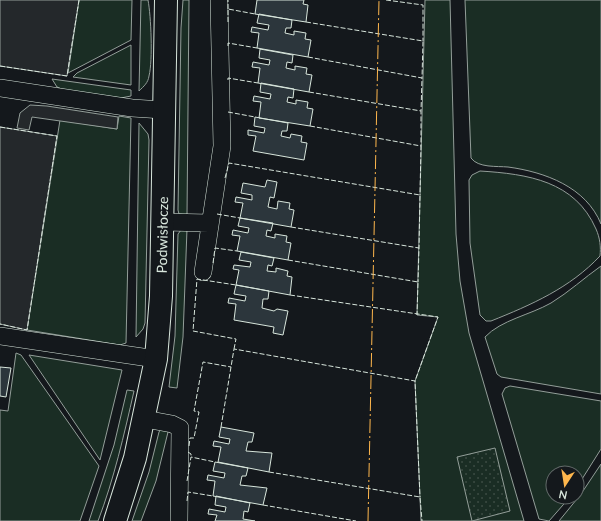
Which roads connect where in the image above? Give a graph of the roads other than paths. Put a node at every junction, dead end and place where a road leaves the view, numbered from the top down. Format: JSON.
{"nodes":[{"id":1,"x":166,"y":0,"type":"edge"},
{"id":2,"x":219,"y":0,"type":"edge"},
{"id":3,"x":0,"y":88,"type":"edge"},
{"id":4,"x":163,"y":110,"type":"junction"},
{"id":5,"x":163,"y":222,"type":"junction"},
{"id":6,"x":209,"y":223,"type":"junction"},
{"id":7,"x":203,"y":272,"type":"dead end"},
{"id":8,"x":0,"y":336,"type":"edge"},
{"id":9,"x":156,"y":359,"type":"junction"},
{"id":10,"x":145,"y":419,"type":"junction"},
{"id":11,"x":115,"y":521,"type":"edge"},
{"id":12,"x":179,"y":521,"type":"edge"}],
"edges":[{"from":1,"to":4,"type":"street","name":"Podwisłocze"},
{"from":2,"to":6,"type":"street"},
{"from":3,"to":4,"type":"street"},
{"from":4,"to":5,"type":"street","name":"Podwisłocze"},
{"from":5,"to":6,"type":"street"},
{"from":5,"to":9,"type":"street","name":"Podwisłocze"},
{"from":6,"to":7,"type":"street"},
{"from":8,"to":9,"type":"street"},
{"from":9,"to":10,"type":"street","name":"Podwisłocze"},
{"from":10,"to":11,"type":"street","name":"Podwisłocze"},
{"from":10,"to":12,"type":"street"}]}
